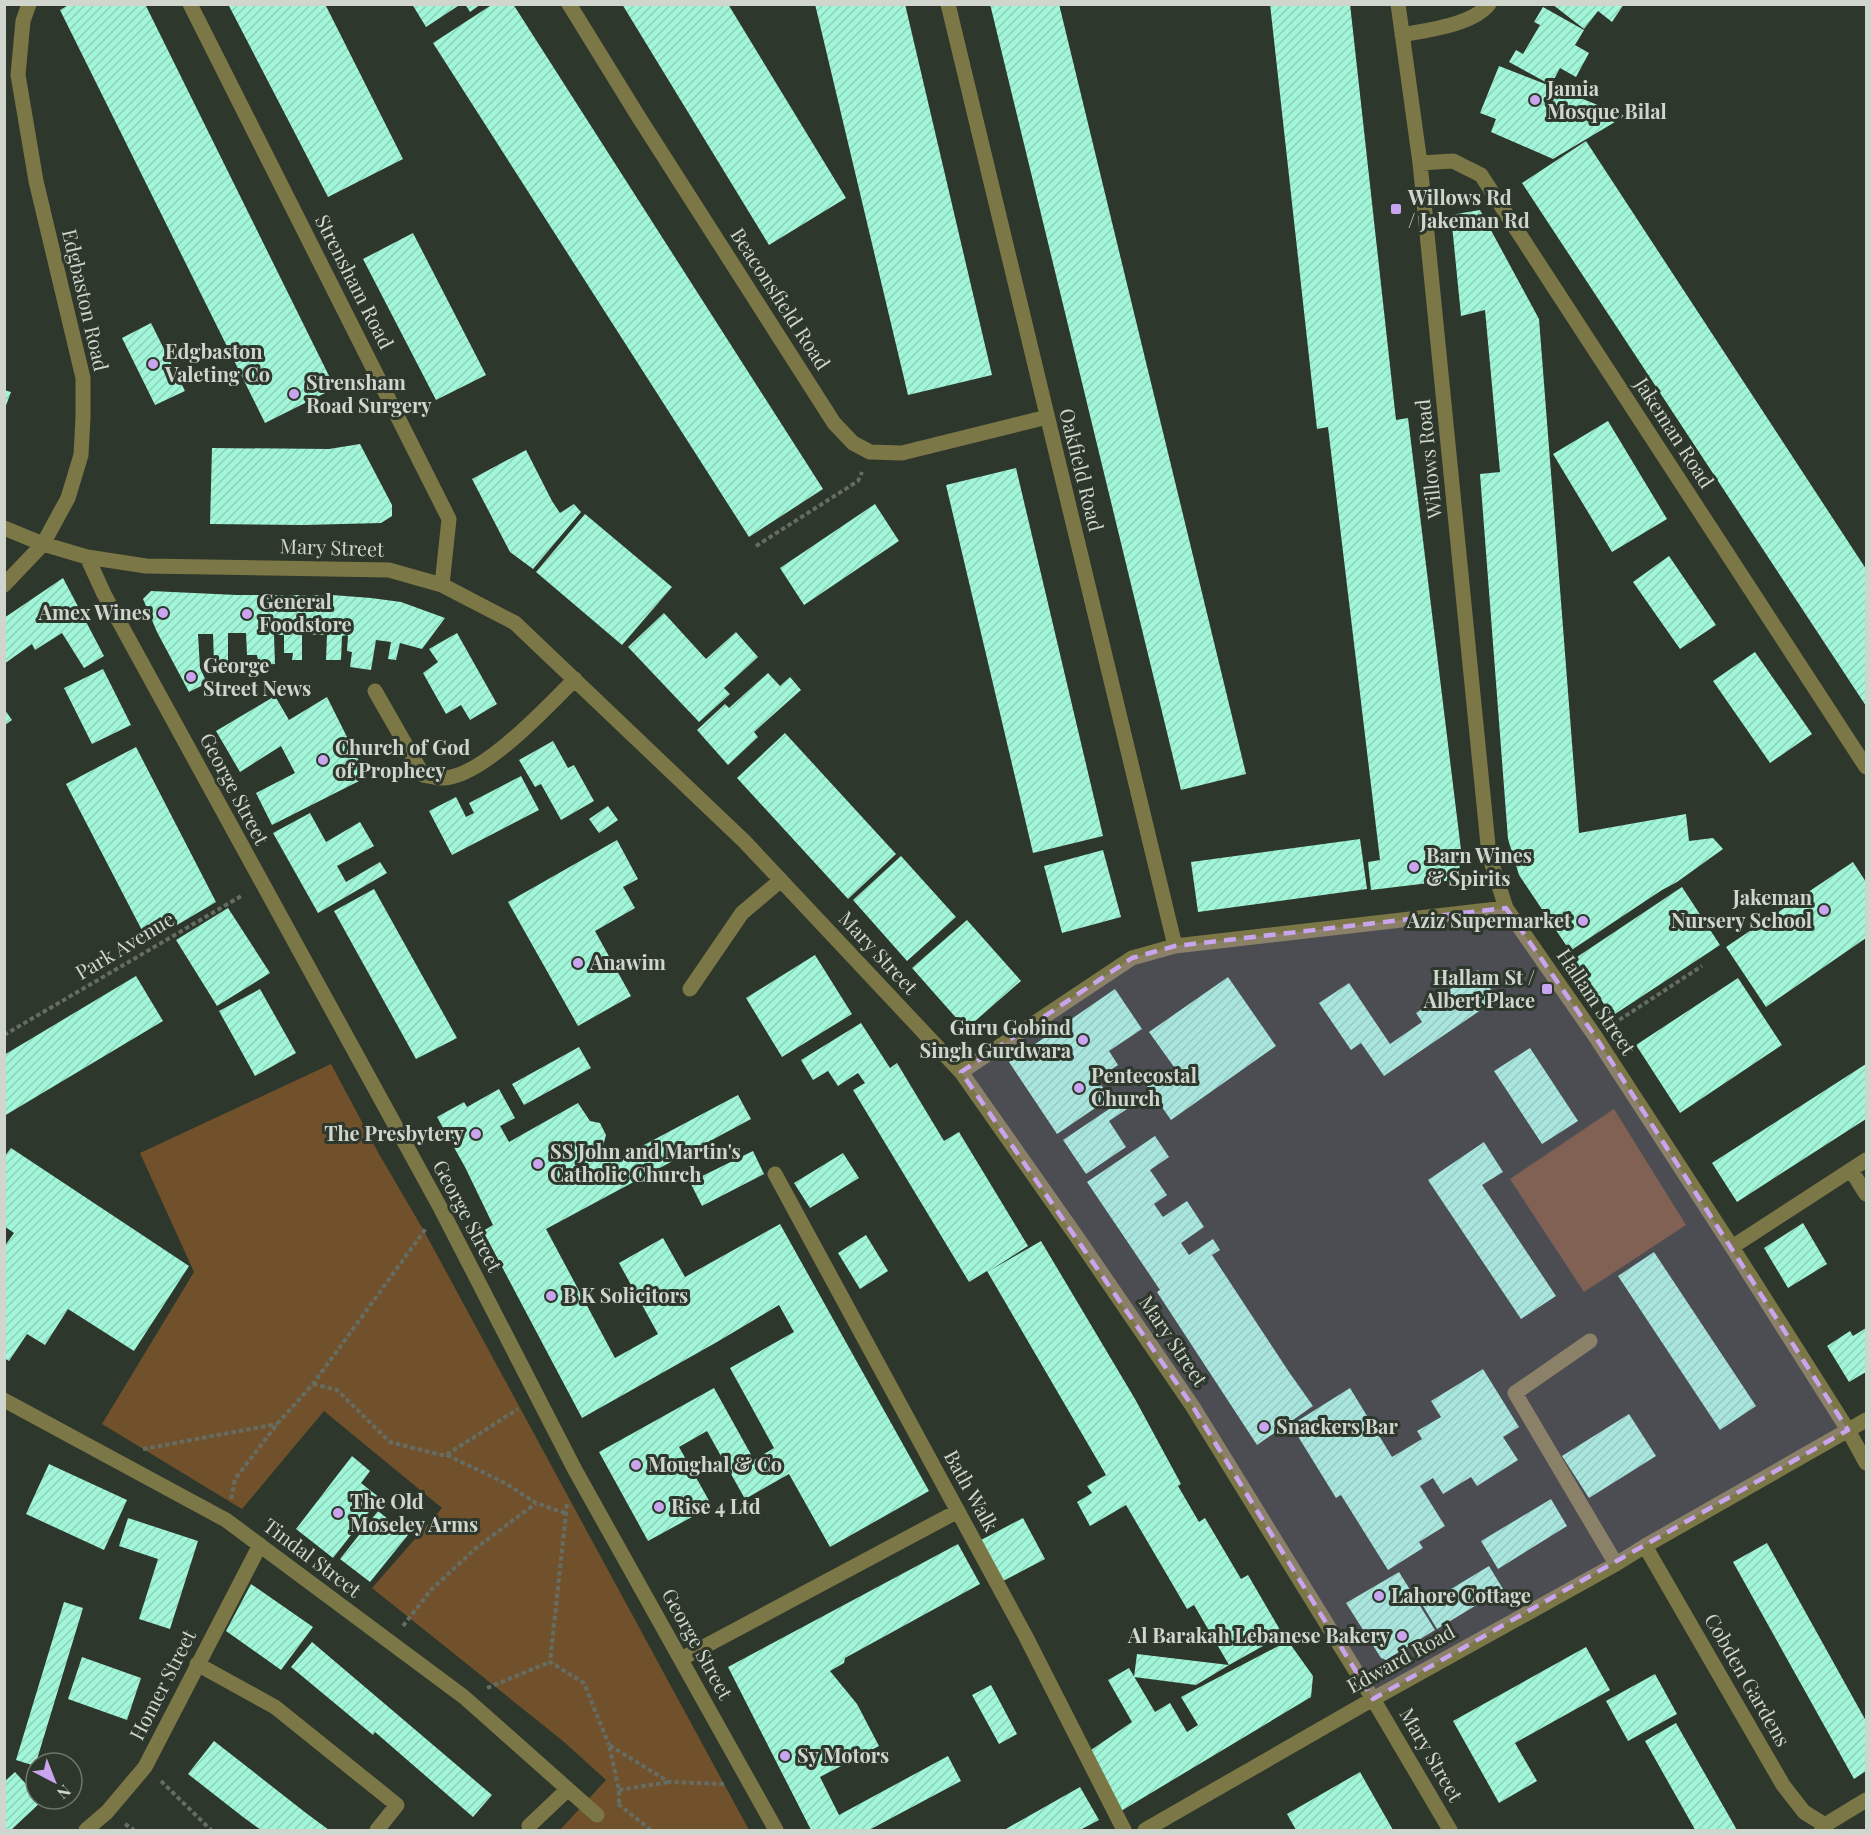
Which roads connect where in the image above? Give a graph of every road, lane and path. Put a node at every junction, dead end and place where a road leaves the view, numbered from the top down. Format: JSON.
{"nodes":[{"id":1,"x":29,"y":4,"type":"edge"},
{"id":2,"x":190,"y":4,"type":"edge"},
{"id":3,"x":569,"y":4,"type":"edge"},
{"id":4,"x":948,"y":4,"type":"edge"},
{"id":5,"x":1398,"y":4,"type":"edge"},
{"id":6,"x":1489,"y":4,"type":"edge"},
{"id":7,"x":1402,"y":34,"type":"junction"},
{"id":8,"x":1420,"y":163,"type":"junction"},
{"id":9,"x":1047,"y":417,"type":"junction"},
{"id":10,"x":870,"y":452,"type":"junction"},
{"id":11,"x":4,"y":528,"type":"edge"},
{"id":12,"x":43,"y":544,"type":"junction"},
{"id":13,"x":756,"y":546,"type":"dead end"},
{"id":14,"x":87,"y":557,"type":"junction"},
{"id":15,"x":4,"y":585,"type":"edge"},
{"id":16,"x":442,"y":585,"type":"junction"},
{"id":17,"x":575,"y":679,"type":"junction"},
{"id":18,"x":375,"y":691,"type":"dead end"},
{"id":19,"x":1866,"y":767,"type":"edge"},
{"id":20,"x":781,"y":880,"type":"junction"},
{"id":21,"x":261,"y":884,"type":"junction"},
{"id":22,"x":1506,"y":909,"type":"junction"},
{"id":23,"x":1175,"y":946,"type":"junction"},
{"id":24,"x":1702,"y":966,"type":"dead end"},
{"id":25,"x":690,"y":989,"type":"dead end"},
{"id":26,"x":4,"y":1035,"type":"edge"},
{"id":27,"x":1595,"y":1036,"type":"junction"},
{"id":28,"x":961,"y":1072,"type":"junction"},
{"id":29,"x":1866,"y":1160,"type":"edge"},
{"id":30,"x":1851,"y":1170,"type":"junction"},
{"id":31,"x":775,"y":1174,"type":"dead end"},
{"id":32,"x":1866,"y":1194,"type":"edge"},
{"id":33,"x":441,"y":1209,"type":"junction"},
{"id":34,"x":1732,"y":1247,"type":"junction"},
{"id":35,"x":1590,"y":1341,"type":"dead end"},
{"id":36,"x":313,"y":1384,"type":"junction"},
{"id":37,"x":537,"y":1396,"type":"junction"},
{"id":38,"x":4,"y":1400,"type":"edge"},
{"id":39,"x":1866,"y":1420,"type":"edge"},
{"id":40,"x":278,"y":1423,"type":"junction"},
{"id":41,"x":1848,"y":1430,"type":"junction"},
{"id":42,"x":107,"y":1455,"type":"junction"},
{"id":43,"x":446,"y":1455,"type":"junction"},
{"id":44,"x":1866,"y":1463,"type":"edge"},
{"id":45,"x":575,"y":1470,"type":"junction"},
{"id":46,"x":536,"y":1503,"type":"junction"},
{"id":47,"x":958,"y":1510,"type":"junction"},
{"id":48,"x":565,"y":1513,"type":"junction"},
{"id":49,"x":226,"y":1520,"type":"junction"},
{"id":50,"x":260,"y":1545,"type":"junction"},
{"id":51,"x":1645,"y":1546,"type":"junction"},
{"id":52,"x":1616,"y":1564,"type":"junction"},
{"id":53,"x":390,"y":1642,"type":"junction"},
{"id":54,"x":681,"y":1659,"type":"junction"},
{"id":55,"x":550,"y":1662,"type":"junction"},
{"id":56,"x":197,"y":1664,"type":"junction"},
{"id":57,"x":464,"y":1697,"type":"junction"},
{"id":58,"x":1373,"y":1699,"type":"junction"},
{"id":59,"x":609,"y":1745,"type":"junction"},
{"id":60,"x":669,"y":1782,"type":"junction"},
{"id":61,"x":166,"y":1786,"type":"dead end"},
{"id":62,"x":751,"y":1786,"type":"junction"},
{"id":63,"x":567,"y":1790,"type":"junction"},
{"id":64,"x":620,"y":1790,"type":"junction"},
{"id":65,"x":1866,"y":1800,"type":"edge"},
{"id":66,"x":619,"y":1803,"type":"junction"},
{"id":67,"x":597,"y":1815,"type":"joint"},
{"id":68,"x":529,"y":1826,"type":"dead end"},
{"id":69,"x":1823,"y":1828,"type":"edge"},
{"id":70,"x":86,"y":1830,"type":"edge"},
{"id":71,"x":211,"y":1830,"type":"edge"},
{"id":72,"x":378,"y":1830,"type":"edge"},
{"id":73,"x":651,"y":1830,"type":"edge"},
{"id":74,"x":776,"y":1830,"type":"edge"},
{"id":75,"x":1124,"y":1830,"type":"edge"},
{"id":76,"x":1145,"y":1830,"type":"edge"},
{"id":77,"x":1450,"y":1830,"type":"edge"}],
"edges":[{"from":1,"to":12,"type":"street","name":"Edgbaston Road"},
{"from":2,"to":16,"type":"street","name":"Strensham Road"},
{"from":3,"to":10,"type":"street","name":"Beaconsfield Road"},
{"from":4,"to":9,"type":"street","name":"Oakfield Road"},
{"from":5,"to":7,"type":"street","name":"Willows Road"},
{"from":6,"to":7,"type":"street"},
{"from":7,"to":8,"type":"street","name":"Willows Road"},
{"from":8,"to":19,"type":"street","name":"Jakeman Road"},
{"from":8,"to":22,"type":"street","name":"Willows Road"},
{"from":9,"to":10,"type":"street"},
{"from":9,"to":23,"type":"street","name":"Oakfield Road"},
{"from":10,"to":13,"type":"path"},
{"from":11,"to":12,"type":"street","name":"Mary Street"},
{"from":12,"to":14,"type":"street","name":"Mary Street"},
{"from":12,"to":15,"type":"street","name":"Edgbaston Road"},
{"from":14,"to":16,"type":"street","name":"Mary Street"},
{"from":14,"to":21,"type":"street","name":"George Street"},
{"from":16,"to":17,"type":"street","name":"Mary Street"},
{"from":17,"to":18,"type":"street"},
{"from":17,"to":20,"type":"street","name":"Mary Street"},
{"from":20,"to":25,"type":"street"},
{"from":20,"to":28,"type":"street","name":"Mary Street"},
{"from":21,"to":26,"type":"path","name":"Park Avenue"},
{"from":21,"to":33,"type":"street","name":"George Street"},
{"from":22,"to":23,"type":"street"},
{"from":22,"to":27,"type":"street","name":"Hallam Street"},
{"from":23,"to":28,"type":"street"},
{"from":24,"to":27,"type":"path"},
{"from":27,"to":34,"type":"street","name":"Hallam Street"},
{"from":28,"to":58,"type":"street","name":"Mary Street"},
{"from":29,"to":30,"type":"street"},
{"from":30,"to":32,"type":"street"},
{"from":30,"to":34,"type":"street"},
{"from":31,"to":47,"type":"street","name":"Bath Walk"},
{"from":33,"to":36,"type":"path"},
{"from":33,"to":37,"type":"street","name":"George Street"},
{"from":34,"to":41,"type":"street","name":"Hallam Street"},
{"from":35,"to":52,"type":"street"},
{"from":36,"to":40,"type":"path"},
{"from":36,"to":43,"type":"path"},
{"from":37,"to":43,"type":"path"},
{"from":37,"to":45,"type":"street","name":"George Street"},
{"from":38,"to":42,"type":"street","name":"Tindal Street"},
{"from":39,"to":41,"type":"street","name":"Edward Road"},
{"from":40,"to":42,"type":"path"},
{"from":40,"to":49,"type":"path"},
{"from":41,"to":44,"type":"street","name":"Hallam Street"},
{"from":41,"to":51,"type":"street","name":"Edward Road"},
{"from":42,"to":49,"type":"street","name":"Tindal Street"},
{"from":43,"to":46,"type":"path"},
{"from":45,"to":48,"type":"path"},
{"from":45,"to":54,"type":"street","name":"George Street"},
{"from":46,"to":48,"type":"path"},
{"from":46,"to":53,"type":"path"},
{"from":47,"to":54,"type":"street"},
{"from":47,"to":75,"type":"street","name":"Bath Walk"},
{"from":48,"to":55,"type":"path"},
{"from":49,"to":50,"type":"street","name":"Tindal Street"},
{"from":50,"to":53,"type":"street","name":"Tindal Street"},
{"from":50,"to":56,"type":"street","name":"Homer Street"},
{"from":51,"to":52,"type":"street","name":"Edward Road"},
{"from":51,"to":69,"type":"street","name":"Cobden Gardens"},
{"from":52,"to":58,"type":"street","name":"Edward Road"},
{"from":53,"to":57,"type":"street","name":"Tindal Street"},
{"from":54,"to":62,"type":"street","name":"George Street"},
{"from":55,"to":57,"type":"path"},
{"from":55,"to":59,"type":"path"},
{"from":56,"to":70,"type":"street","name":"Homer Street"},
{"from":56,"to":72,"type":"street"},
{"from":57,"to":63,"type":"street","name":"Tindal Street"},
{"from":58,"to":76,"type":"street","name":"Edward Road"},
{"from":58,"to":77,"type":"street","name":"Mary Street"},
{"from":59,"to":60,"type":"path"},
{"from":59,"to":64,"type":"path"},
{"from":60,"to":62,"type":"path"},
{"from":60,"to":64,"type":"path"},
{"from":61,"to":71,"type":"path"},
{"from":62,"to":74,"type":"street","name":"George Street"},
{"from":63,"to":67,"type":"street","name":"Tindal Street"},
{"from":63,"to":68,"type":"street"},
{"from":64,"to":66,"type":"path"},
{"from":65,"to":69,"type":"street","name":"Cobden Gardens"},
{"from":66,"to":67,"type":"path"},
{"from":66,"to":73,"type":"path"}]}
